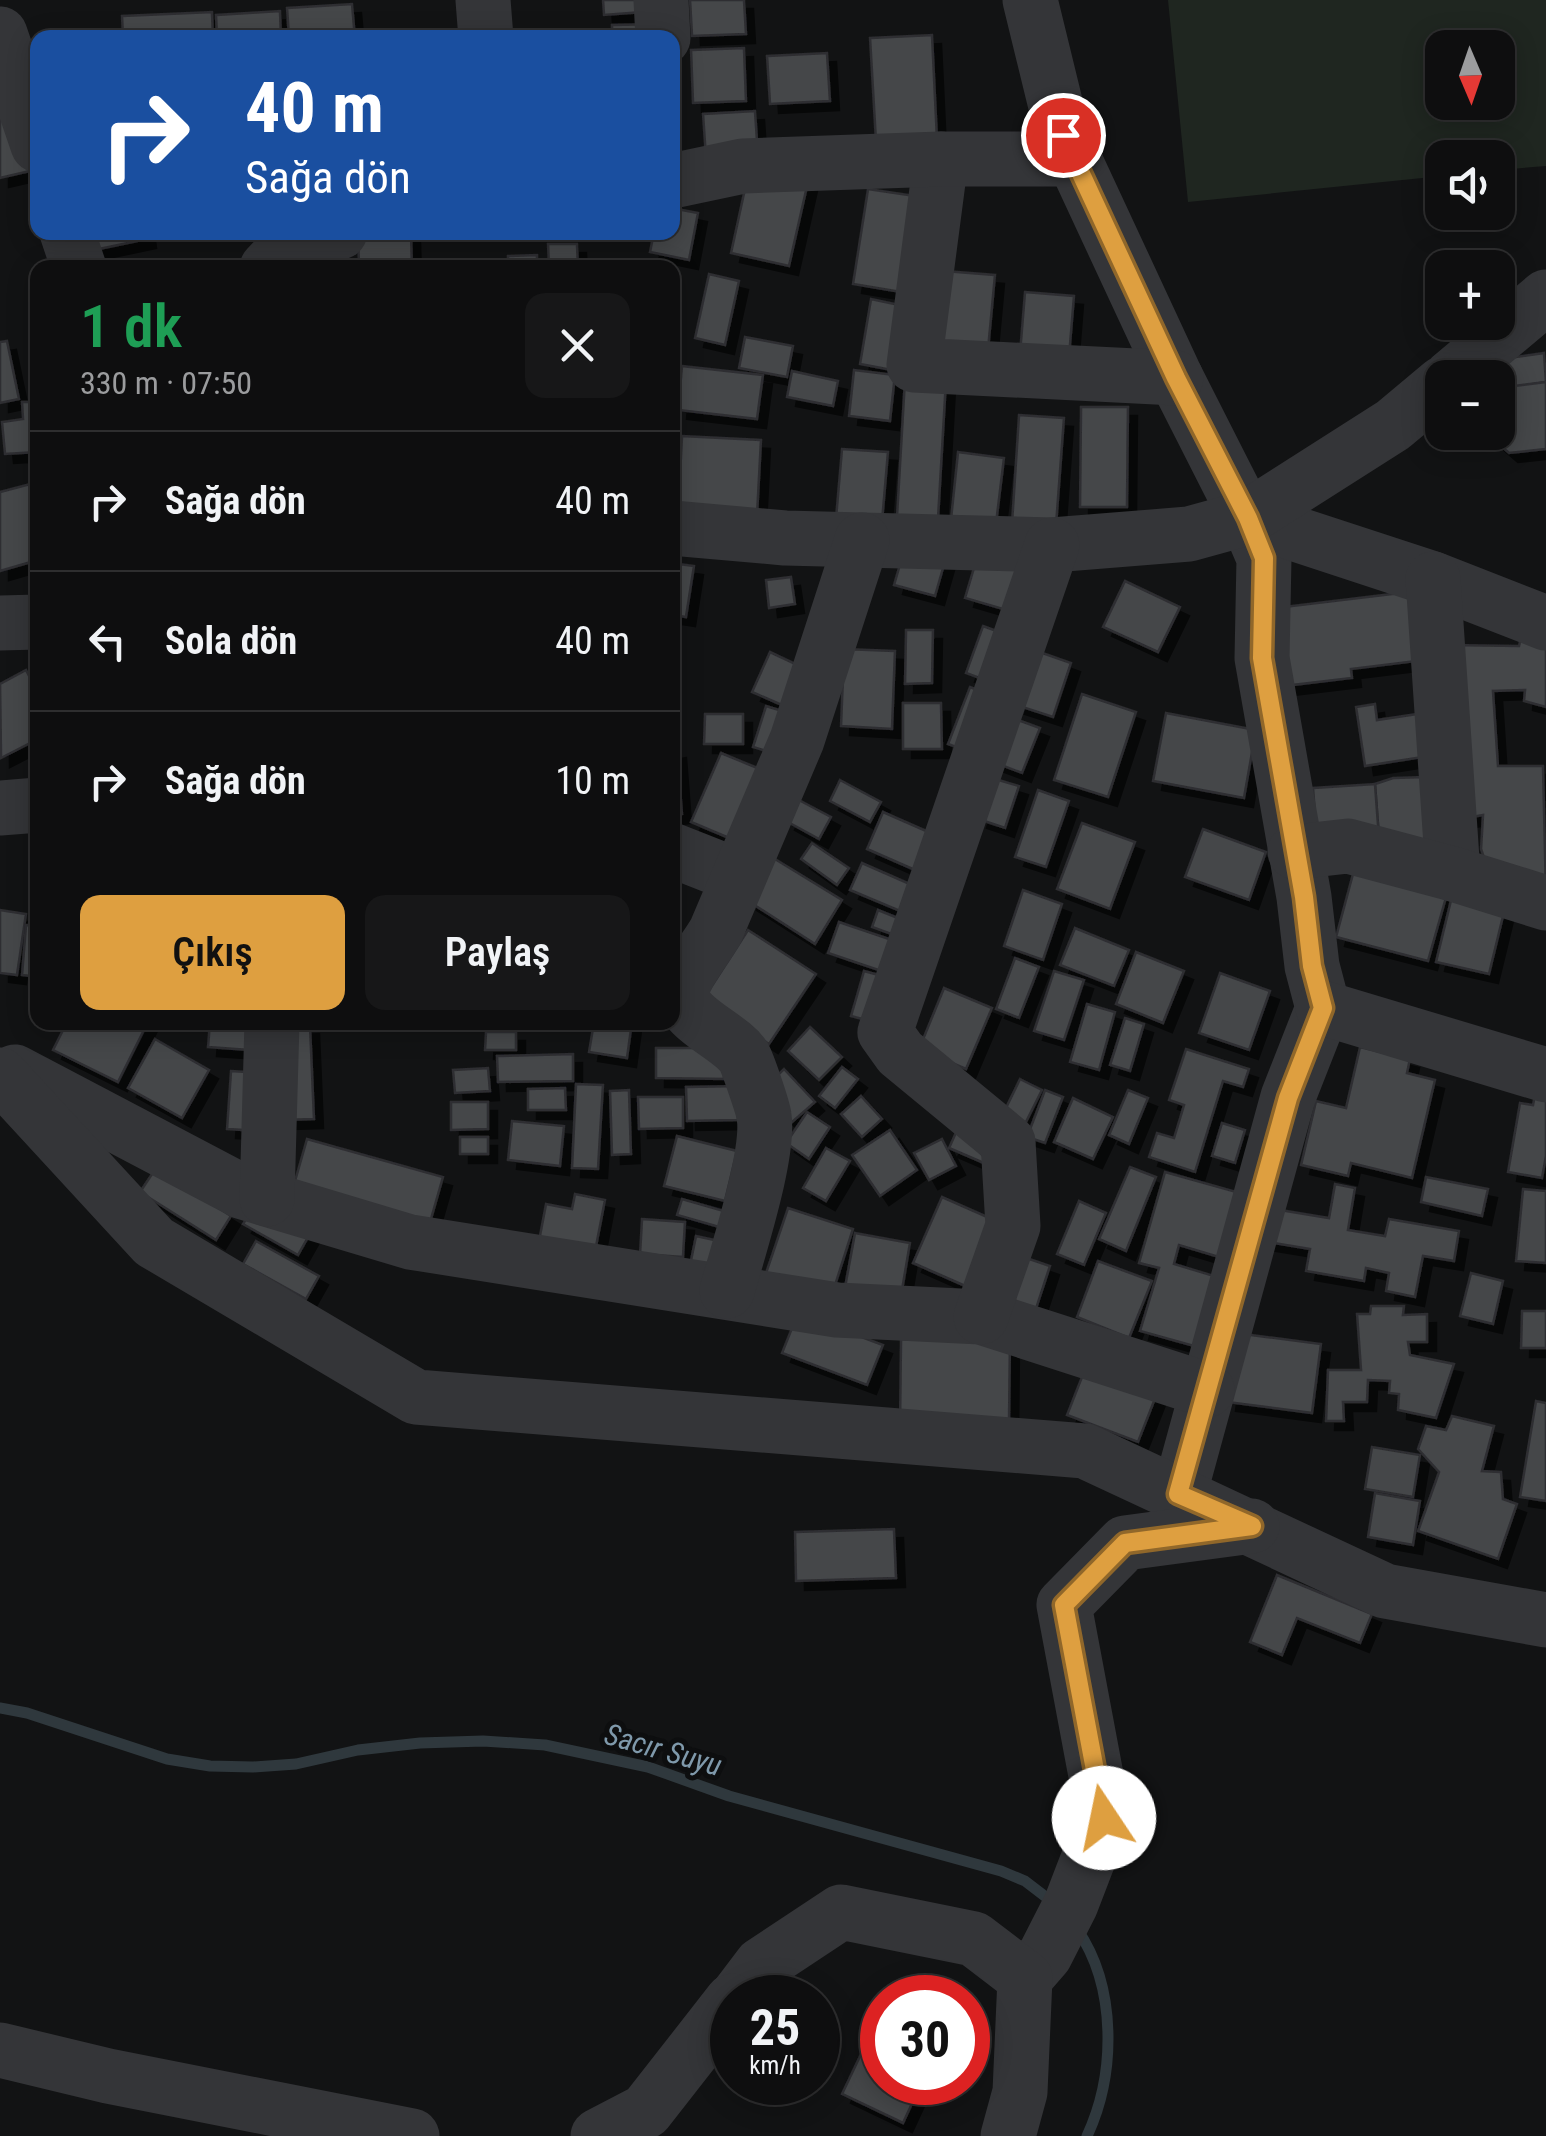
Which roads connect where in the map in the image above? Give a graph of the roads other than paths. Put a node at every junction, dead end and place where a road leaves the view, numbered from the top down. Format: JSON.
{"nodes":[{"id":1,"x":483,"y":0,"type":"edge"},
{"id":2,"x":661,"y":0,"type":"edge"},
{"id":3,"x":1030,"y":0,"type":"edge"},
{"id":4,"x":485,"y":30,"type":"edge"},
{"id":5,"x":663,"y":30,"type":"edge"},
{"id":6,"x":0,"y":34,"type":"edge"},
{"id":7,"x":30,"y":122,"type":"edge"},
{"id":8,"x":1074,"y":159,"type":"junction"},
{"id":9,"x":941,"y":160,"type":"junction"},
{"id":10,"x":680,"y":179,"type":"edge"},
{"id":11,"x":315,"y":240,"type":"edge"},
{"id":12,"x":275,"y":260,"type":"edge"},
{"id":13,"x":1546,"y":297,"type":"edge"},
{"id":14,"x":1471,"y":360,"type":"edge"},
{"id":15,"x":1176,"y":378,"type":"junction"},
{"id":16,"x":1425,"y":399,"type":"edge"},
{"id":17,"x":1248,"y":518,"type":"junction"},
{"id":18,"x":680,"y":529,"type":"edge"},
{"id":19,"x":862,"y":540,"type":"junction"},
{"id":20,"x":1052,"y":545,"type":"junction"},
{"id":21,"x":1434,"y":579,"type":"junction"},
{"id":22,"x":30,"y":622,"type":"edge"},
{"id":23,"x":1546,"y":622,"type":"edge"},
{"id":24,"x":0,"y":623,"type":"edge"},
{"id":25,"x":30,"y":806,"type":"edge"},
{"id":26,"x":0,"y":808,"type":"edge"},
{"id":27,"x":1295,"y":852,"type":"junction"},
{"id":28,"x":680,"y":853,"type":"edge"},
{"id":29,"x":1453,"y":874,"type":"junction"},
{"id":30,"x":738,"y":876,"type":"junction"},
{"id":31,"x":1546,"y":903,"type":"edge"},
{"id":32,"x":1323,"y":1008,"type":"junction"},
{"id":33,"x":272,"y":1030,"type":"edge"},
{"id":34,"x":0,"y":1064,"type":"edge"},
{"id":35,"x":0,"y":1075,"type":"edge"},
{"id":36,"x":1546,"y":1075,"type":"edge"},
{"id":37,"x":266,"y":1199,"type":"junction"},
{"id":38,"x":728,"y":1291,"type":"junction"},
{"id":39,"x":980,"y":1317,"type":"junction"},
{"id":40,"x":1208,"y":1390,"type":"junction"},
{"id":41,"x":1178,"y":1494,"type":"junction"},
{"id":42,"x":1252,"y":1526,"type":"junction"},
{"id":43,"x":1546,"y":1620,"type":"edge"},
{"id":44,"x":1035,"y":1967,"type":"junction"},
{"id":45,"x":753,"y":1975,"type":"edge"},
{"id":46,"x":710,"y":2030,"type":"edge"},
{"id":47,"x":0,"y":2050,"type":"edge"},
{"id":48,"x":412,"y":2136,"type":"edge"},
{"id":49,"x":598,"y":2136,"type":"edge"},
{"id":50,"x":1008,"y":2136,"type":"edge"}],
"edges":[{"from":1,"to":4,"type":"street"},
{"from":2,"to":5,"type":"street"},
{"from":3,"to":8,"type":"street"},
{"from":6,"to":7,"type":"street"},
{"from":8,"to":9,"type":"street"},
{"from":8,"to":15,"type":"street"},
{"from":9,"to":10,"type":"street"},
{"from":9,"to":15,"type":"street"},
{"from":11,"to":12,"type":"street"},
{"from":13,"to":14,"type":"street"},
{"from":15,"to":17,"type":"street"},
{"from":16,"to":17,"type":"street"},
{"from":17,"to":20,"type":"street"},
{"from":17,"to":21,"type":"street"},
{"from":17,"to":27,"type":"street"},
{"from":18,"to":19,"type":"street"},
{"from":19,"to":20,"type":"street"},
{"from":19,"to":30,"type":"street"},
{"from":20,"to":39,"type":"street"},
{"from":21,"to":23,"type":"street"},
{"from":21,"to":29,"type":"street"},
{"from":22,"to":24,"type":"street"},
{"from":25,"to":26,"type":"street"},
{"from":27,"to":29,"type":"street"},
{"from":27,"to":32,"type":"street"},
{"from":28,"to":30,"type":"street"},
{"from":29,"to":31,"type":"street"},
{"from":30,"to":38,"type":"street"},
{"from":32,"to":36,"type":"street"},
{"from":32,"to":40,"type":"street"},
{"from":33,"to":37,"type":"street"},
{"from":34,"to":37,"type":"street"},
{"from":35,"to":41,"type":"street"},
{"from":37,"to":38,"type":"street"},
{"from":38,"to":39,"type":"street"},
{"from":39,"to":40,"type":"street"},
{"from":40,"to":41,"type":"street"},
{"from":41,"to":42,"type":"street"},
{"from":42,"to":43,"type":"street"},
{"from":42,"to":44,"type":"street"},
{"from":44,"to":45,"type":"street"},
{"from":44,"to":50,"type":"street"},
{"from":46,"to":49,"type":"street"},
{"from":47,"to":48,"type":"street"}]}
